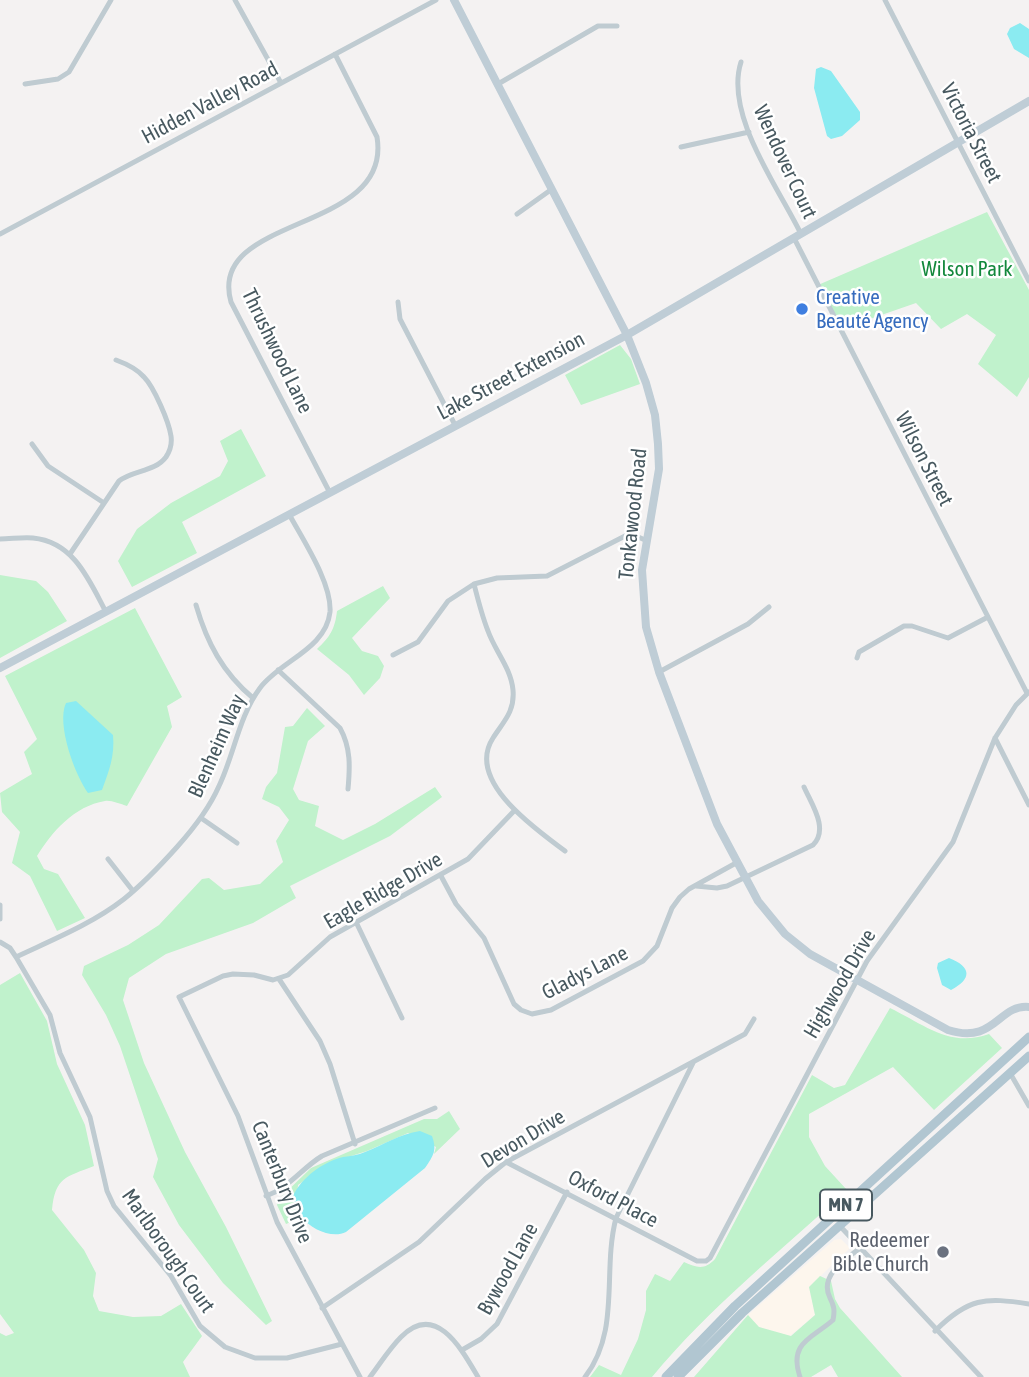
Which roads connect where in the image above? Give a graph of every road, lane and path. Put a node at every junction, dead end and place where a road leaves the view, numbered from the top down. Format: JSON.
{"nodes":[{"id":1,"x":111,"y":0,"type":"edge"},
{"id":2,"x":235,"y":0,"type":"edge"},
{"id":3,"x":436,"y":0,"type":"edge"},
{"id":4,"x":454,"y":0,"type":"edge"},
{"id":5,"x":885,"y":0,"type":"edge"},
{"id":6,"x":617,"y":26,"type":"dead end"},
{"id":7,"x":335,"y":54,"type":"junction"},
{"id":8,"x":741,"y":62,"type":"dead end"},
{"id":9,"x":281,"y":83,"type":"junction"},
{"id":10,"x":25,"y":84,"type":"dead end"},
{"id":11,"x":498,"y":84,"type":"junction"},
{"id":12,"x":1029,"y":101,"type":"edge"},
{"id":13,"x":748,"y":132,"type":"junction"},
{"id":14,"x":957,"y":143,"type":"junction"},
{"id":15,"x":681,"y":147,"type":"dead end"},
{"id":16,"x":552,"y":189,"type":"junction"},
{"id":17,"x":517,"y":214,"type":"dead end"},
{"id":18,"x":0,"y":233,"type":"edge"},
{"id":19,"x":798,"y":237,"type":"junction"},
{"id":20,"x":1029,"y":281,"type":"edge"},
{"id":21,"x":398,"y":302,"type":"dead end"},
{"id":22,"x":627,"y":335,"type":"junction"},
{"id":23,"x":116,"y":360,"type":"dead end"},
{"id":24,"x":455,"y":425,"type":"junction"},
{"id":25,"x":32,"y":444,"type":"dead end"},
{"id":26,"x":330,"y":493,"type":"junction"},
{"id":27,"x":104,"y":503,"type":"junction"},
{"id":28,"x":289,"y":514,"type":"junction"},
{"id":29,"x":0,"y":539,"type":"edge"},
{"id":30,"x":645,"y":541,"type":"junction"},
{"id":31,"x":70,"y":554,"type":"junction"},
{"id":32,"x":474,"y":584,"type":"junction"},
{"id":33,"x":196,"y":605,"type":"dead end"},
{"id":34,"x":769,"y":607,"type":"dead end"},
{"id":35,"x":106,"y":612,"type":"junction"},
{"id":36,"x":988,"y":617,"type":"junction"},
{"id":37,"x":393,"y":655,"type":"dead end"},
{"id":38,"x":857,"y":657,"type":"dead end"},
{"id":39,"x":0,"y":668,"type":"edge"},
{"id":40,"x":278,"y":670,"type":"junction"},
{"id":41,"x":659,"y":672,"type":"junction"},
{"id":42,"x":1028,"y":692,"type":"edge"},
{"id":43,"x":253,"y":698,"type":"junction"},
{"id":44,"x":995,"y":738,"type":"junction"},
{"id":45,"x":804,"y":787,"type":"dead end"},
{"id":46,"x":348,"y":789,"type":"dead end"},
{"id":47,"x":1029,"y":805,"type":"edge"},
{"id":48,"x":514,"y":811,"type":"junction"},
{"id":49,"x":201,"y":818,"type":"junction"},
{"id":50,"x":237,"y":844,"type":"dead end"},
{"id":51,"x":565,"y":851,"type":"dead end"},
{"id":52,"x":108,"y":859,"type":"dead end"},
{"id":53,"x":736,"y":863,"type":"junction"},
{"id":54,"x":441,"y":876,"type":"junction"},
{"id":55,"x":745,"y":879,"type":"junction"},
{"id":56,"x":696,"y":886,"type":"junction"},
{"id":57,"x":133,"y":891,"type":"junction"},
{"id":58,"x":0,"y":905,"type":"edge"},
{"id":59,"x":0,"y":919,"type":"edge"},
{"id":60,"x":356,"y":922,"type":"junction"},
{"id":61,"x":0,"y":942,"type":"edge"},
{"id":62,"x":16,"y":957,"type":"junction"},
{"id":63,"x":279,"y":979,"type":"junction"},
{"id":64,"x":857,"y":980,"type":"junction"},
{"id":65,"x":1029,"y":1007,"type":"edge"},
{"id":66,"x":402,"y":1017,"type":"dead end"},
{"id":67,"x":754,"y":1019,"type":"dead end"},
{"id":68,"x":1029,"y":1037,"type":"edge"},
{"id":69,"x":1029,"y":1056,"type":"edge"},
{"id":70,"x":693,"y":1063,"type":"junction"},
{"id":71,"x":1010,"y":1073,"type":"junction"},
{"id":72,"x":1029,"y":1106,"type":"edge"},
{"id":73,"x":435,"y":1108,"type":"dead end"},
{"id":74,"x":355,"y":1144,"type":"junction"},
{"id":75,"x":506,"y":1162,"type":"junction"},
{"id":76,"x":567,"y":1192,"type":"junction"},
{"id":77,"x":266,"y":1196,"type":"junction"},
{"id":78,"x":615,"y":1218,"type":"junction"},
{"id":79,"x":839,"y":1225,"type":"junction"},
{"id":80,"x":859,"y":1249,"type":"junction"},
{"id":81,"x":706,"y":1261,"type":"joint"},
{"id":82,"x":1029,"y":1304,"type":"edge"},
{"id":83,"x":322,"y":1308,"type":"junction"},
{"id":84,"x":935,"y":1331,"type":"junction"},
{"id":85,"x":342,"y":1344,"type":"junction"},
{"id":86,"x":462,"y":1350,"type":"junction"},
{"id":87,"x":360,"y":1377,"type":"edge"},
{"id":88,"x":370,"y":1377,"type":"edge"},
{"id":89,"x":478,"y":1377,"type":"edge"},
{"id":90,"x":585,"y":1377,"type":"edge"},
{"id":91,"x":666,"y":1377,"type":"edge"},
{"id":92,"x":678,"y":1377,"type":"edge"},
{"id":93,"x":800,"y":1377,"type":"edge"},
{"id":94,"x":981,"y":1377,"type":"edge"}],
"edges":[{"from":1,"to":10,"type":"street"},
{"from":2,"to":9,"type":"street"},
{"from":3,"to":7,"type":"street","name":"Hidden Valley Road"},
{"from":4,"to":11,"type":"street","name":"Tonkawood Road"},
{"from":5,"to":14,"type":"street","name":"Victoria Street"},
{"from":6,"to":11,"type":"street"},
{"from":7,"to":9,"type":"street","name":"Hidden Valley Road"},
{"from":7,"to":26,"type":"street","name":"Thrushwood Lane"},
{"from":8,"to":13,"type":"street","name":"Wendover Court"},
{"from":9,"to":18,"type":"street","name":"Hidden Valley Road"},
{"from":11,"to":16,"type":"street","name":"Tonkawood Road"},
{"from":12,"to":14,"type":"street","name":"Lake Street Extension"},
{"from":13,"to":15,"type":"street"},
{"from":13,"to":19,"type":"street","name":"Wendover Court"},
{"from":14,"to":19,"type":"street","name":"Lake Street Extension"},
{"from":14,"to":20,"type":"street","name":"Victoria Street"},
{"from":16,"to":17,"type":"street"},
{"from":16,"to":22,"type":"street","name":"Tonkawood Road"},
{"from":19,"to":22,"type":"street","name":"Lake Street Extension"},
{"from":19,"to":36,"type":"street","name":"Wilson Street"},
{"from":21,"to":24,"type":"street"},
{"from":22,"to":24,"type":"street","name":"Lake Street Extension"},
{"from":22,"to":30,"type":"street","name":"Tonkawood Road"},
{"from":23,"to":27,"type":"street"},
{"from":24,"to":26,"type":"street","name":"Lake Street Extension"},
{"from":25,"to":27,"type":"street"},
{"from":26,"to":28,"type":"street","name":"Lake Street Extension"},
{"from":27,"to":31,"type":"street"},
{"from":28,"to":35,"type":"street","name":"Lake Street Extension"},
{"from":28,"to":40,"type":"street","name":"Blenheim Way"},
{"from":29,"to":31,"type":"street"},
{"from":30,"to":32,"type":"street"},
{"from":30,"to":41,"type":"street","name":"Tonkawood Road"},
{"from":31,"to":35,"type":"street"},
{"from":32,"to":37,"type":"street"},
{"from":32,"to":48,"type":"street"},
{"from":33,"to":43,"type":"street"},
{"from":34,"to":41,"type":"street"},
{"from":35,"to":39,"type":"street","name":"Lake Street Extension"},
{"from":36,"to":38,"type":"street"},
{"from":36,"to":42,"type":"street","name":"Wilson Street"},
{"from":40,"to":43,"type":"street","name":"Blenheim Way"},
{"from":40,"to":46,"type":"street"},
{"from":41,"to":53,"type":"street","name":"Tonkawood Road"},
{"from":42,"to":44,"type":"street","name":"Highwood Drive"},
{"from":43,"to":49,"type":"street","name":"Blenheim Way"},
{"from":44,"to":47,"type":"street"},
{"from":44,"to":64,"type":"street","name":"Highwood Drive"},
{"from":45,"to":55,"type":"street"},
{"from":48,"to":51,"type":"street"},
{"from":48,"to":54,"type":"street","name":"Eagle Ridge Drive"},
{"from":49,"to":50,"type":"street","name":"Blenheim Way"},
{"from":49,"to":57,"type":"street","name":"Blenheim Way"},
{"from":52,"to":57,"type":"street"},
{"from":53,"to":55,"type":"street","name":"Tonkawood Road"},
{"from":53,"to":56,"type":"street","name":"Gladys Lane"},
{"from":54,"to":56,"type":"street","name":"Gladys Lane"},
{"from":54,"to":60,"type":"street","name":"Eagle Ridge Drive"},
{"from":55,"to":56,"type":"street"},
{"from":55,"to":64,"type":"street","name":"Tonkawood Road"},
{"from":57,"to":62,"type":"street","name":"Blenheim Way"},
{"from":58,"to":59,"type":"street"},
{"from":60,"to":63,"type":"street","name":"Eagle Ridge Drive"},
{"from":60,"to":66,"type":"street"},
{"from":61,"to":62,"type":"street","name":"Marlborough Court"},
{"from":62,"to":85,"type":"street","name":"Marlborough Court"},
{"from":63,"to":74,"type":"street"},
{"from":63,"to":77,"type":"street","name":"Canterbury Drive"},
{"from":64,"to":65,"type":"street","name":"Tonkawood Road"},
{"from":64,"to":81,"type":"street","name":"Highwood Drive"},
{"from":67,"to":70,"type":"street","name":"Devon Drive"},
{"from":68,"to":91,"type":"main road","number":"MN 7"},
{"from":69,"to":71,"type":"main road","number":"MN 7"},
{"from":70,"to":75,"type":"street","name":"Devon Drive"},
{"from":70,"to":78,"type":"street"},
{"from":71,"to":72,"type":"street"},
{"from":71,"to":79,"type":"main road","number":"MN 7"},
{"from":73,"to":74,"type":"street"},
{"from":74,"to":77,"type":"street"},
{"from":75,"to":76,"type":"street","name":"Oxford Place"},
{"from":75,"to":83,"type":"street","name":"Devon Drive"},
{"from":76,"to":78,"type":"street","name":"Oxford Place"},
{"from":76,"to":86,"type":"street","name":"Bywood Lane"},
{"from":77,"to":83,"type":"street","name":"Canterbury Drive"},
{"from":78,"to":81,"type":"street","name":"Oxford Place"},
{"from":78,"to":90,"type":"street"},
{"from":79,"to":80,"type":"street"},
{"from":79,"to":92,"type":"main road","number":"MN 7"},
{"from":80,"to":84,"type":"street"},
{"from":80,"to":93,"type":"street"},
{"from":82,"to":84,"type":"street"},
{"from":83,"to":85,"type":"street","name":"Canterbury Drive"},
{"from":84,"to":94,"type":"street"},
{"from":85,"to":87,"type":"street","name":"Canterbury Drive"},
{"from":86,"to":88,"type":"street"},
{"from":86,"to":89,"type":"street"}]}
